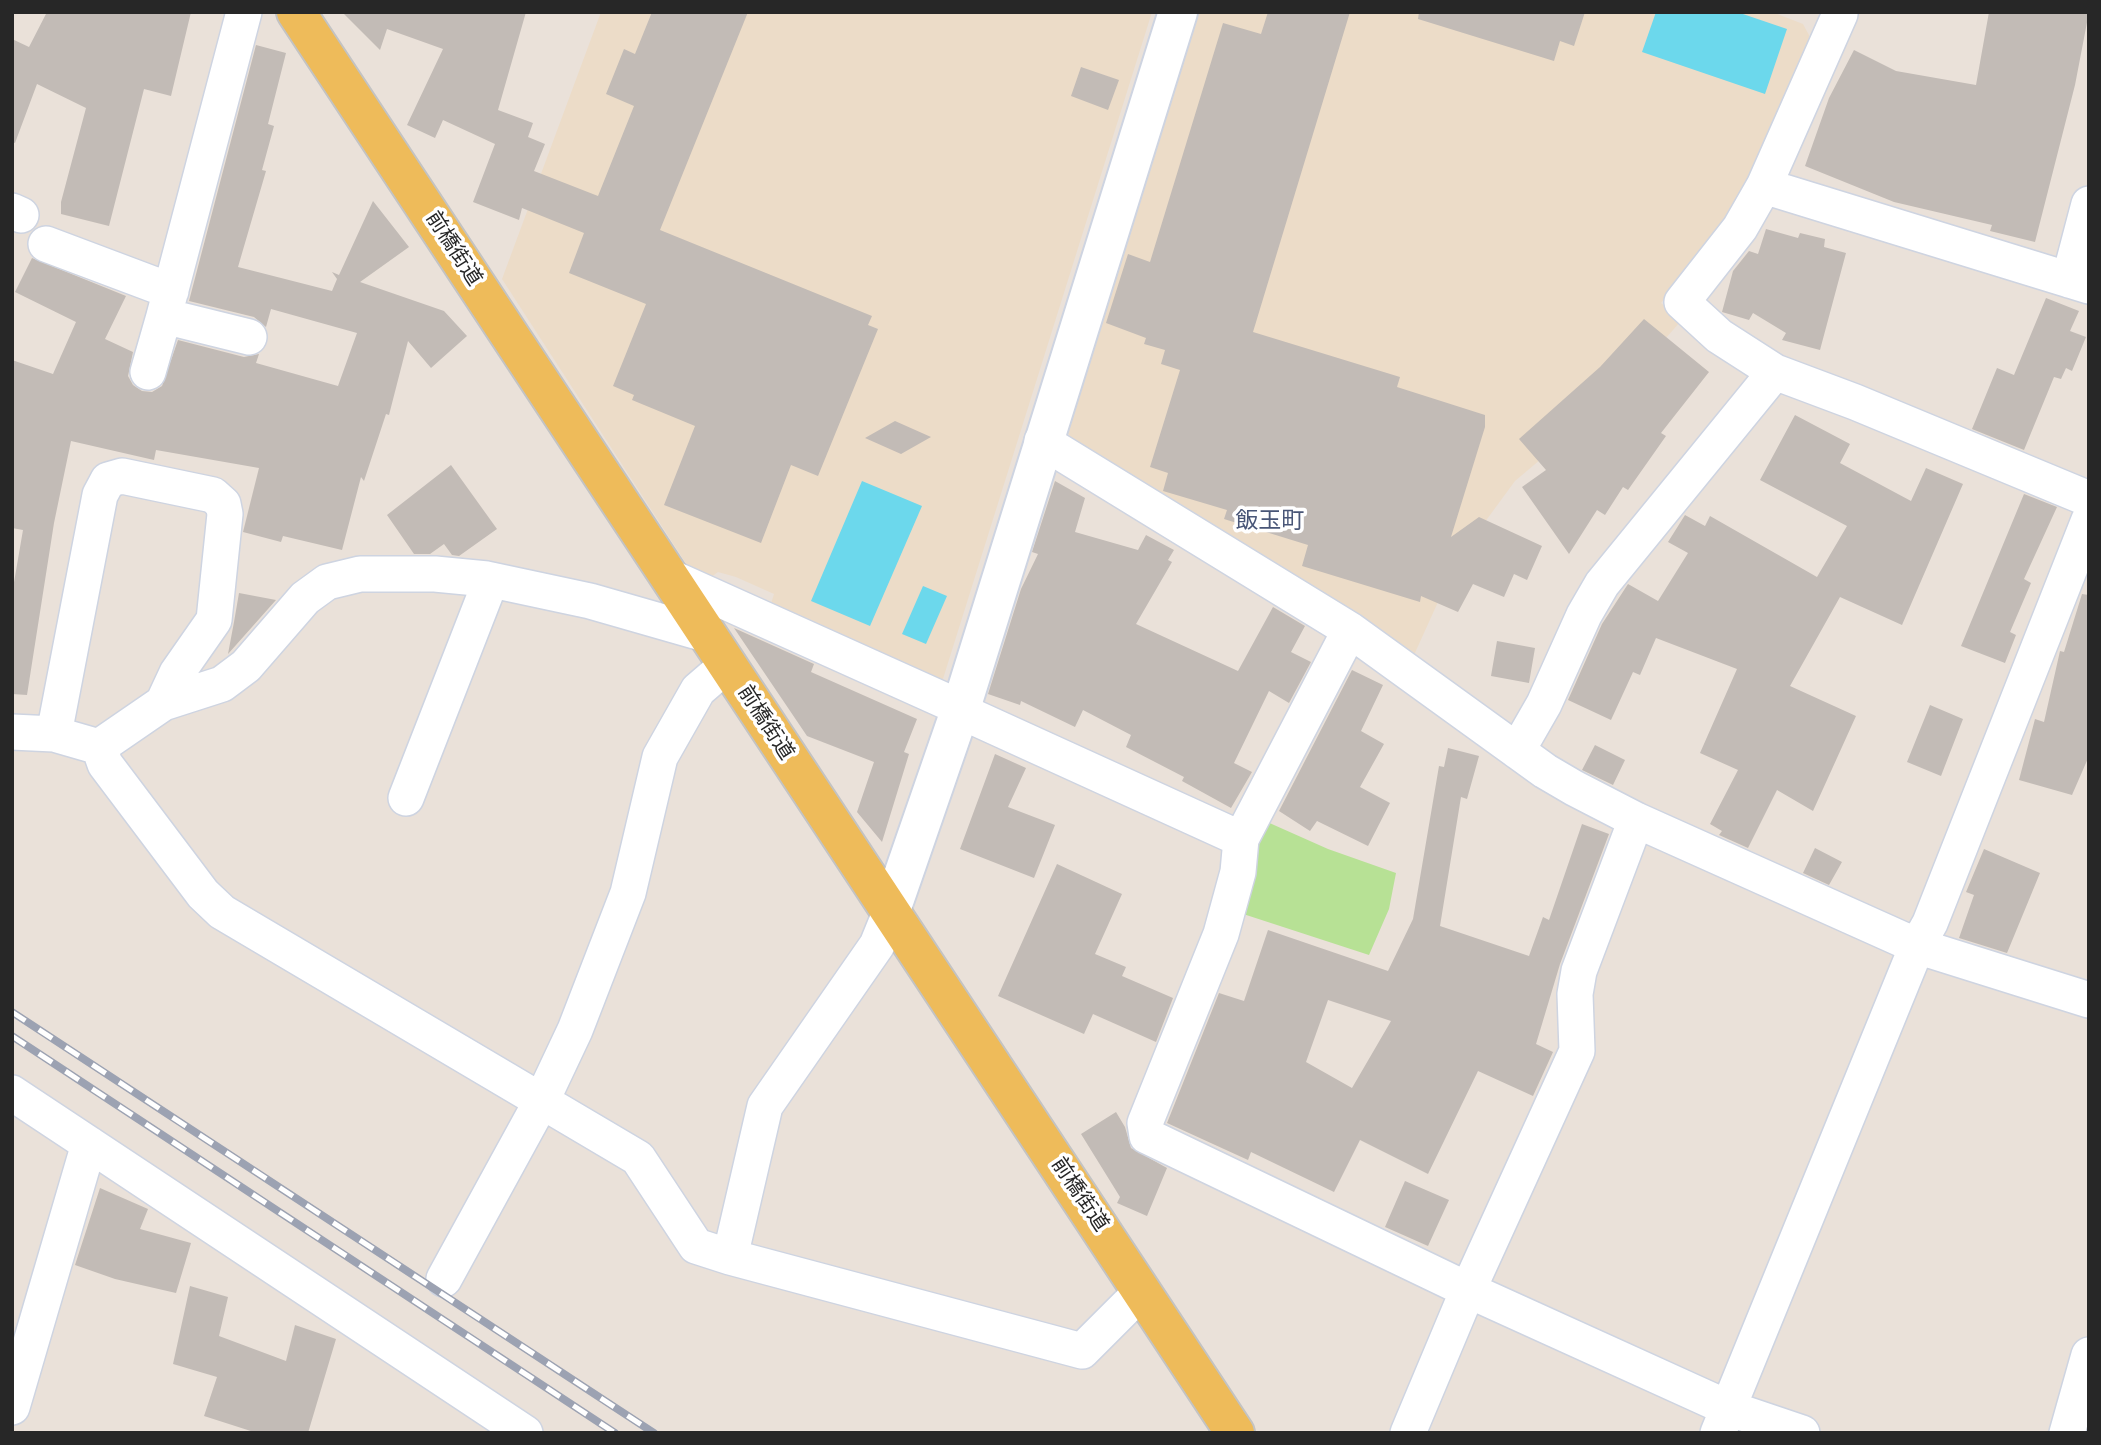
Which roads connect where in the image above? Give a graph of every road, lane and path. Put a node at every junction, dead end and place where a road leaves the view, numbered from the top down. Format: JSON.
{"nodes":[{"id":1,"x":244,"y":12,"type":"edge"},
{"id":2,"x":296,"y":12,"type":"edge"},
{"id":3,"x":1178,"y":12,"type":"edge"},
{"id":4,"x":1840,"y":13,"type":"edge"},
{"id":5,"x":1764,"y":186,"type":"junction"},
{"id":6,"x":2089,"y":204,"type":"edge"},
{"id":7,"x":47,"y":244,"type":"dead end"},
{"id":8,"x":2079,"y":283,"type":"edge"},
{"id":9,"x":167,"y":304,"type":"junction"},
{"id":10,"x":249,"y":337,"type":"dead end"},
{"id":11,"x":148,"y":372,"type":"dead end"},
{"id":12,"x":1775,"y":372,"type":"junction"},
{"id":13,"x":1042,"y":441,"type":"junction"},
{"id":14,"x":2089,"y":499,"type":"edge"},
{"id":15,"x":2089,"y":520,"type":"edge"},
{"id":16,"x":670,"y":577,"type":"junction"},
{"id":17,"x":491,"y":580,"type":"junction"},
{"id":18,"x":1350,"y":630,"type":"junction"},
{"id":19,"x":705,"y":634,"type":"junction"},
{"id":20,"x":727,"y":665,"type":"junction"},
{"id":21,"x":163,"y":703,"type":"junction"},
{"id":22,"x":960,"y":710,"type":"junction"},
{"id":23,"x":12,"y":732,"type":"edge"},
{"id":24,"x":54,"y":734,"type":"junction"},
{"id":25,"x":99,"y":747,"type":"junction"},
{"id":26,"x":1517,"y":751,"type":"junction"},
{"id":27,"x":406,"y":797,"type":"dead end"},
{"id":28,"x":1636,"y":820,"type":"junction"},
{"id":29,"x":1241,"y":839,"type":"junction"},
{"id":30,"x":890,"y":913,"type":"junction"},
{"id":31,"x":1917,"y":946,"type":"junction"},
{"id":32,"x":2089,"y":1000,"type":"edge"},
{"id":33,"x":12,"y":1093,"type":"edge"},
{"id":34,"x":541,"y":1102,"type":"junction"},
{"id":35,"x":89,"y":1144,"type":"junction"},
{"id":36,"x":730,"y":1257,"type":"junction"},
{"id":37,"x":444,"y":1279,"type":"dead end"},
{"id":38,"x":1142,"y":1290,"type":"junction"},
{"id":39,"x":1468,"y":1290,"type":"junction"},
{"id":40,"x":2089,"y":1355,"type":"edge"},
{"id":41,"x":12,"y":1407,"type":"edge"},
{"id":42,"x":1723,"y":1420,"type":"edge"},
{"id":43,"x":525,"y":1433,"type":"edge"},
{"id":44,"x":1235,"y":1433,"type":"edge"},
{"id":45,"x":1408,"y":1433,"type":"edge"},
{"id":46,"x":1802,"y":1433,"type":"edge"},
{"id":47,"x":2067,"y":1433,"type":"edge"}],
"edges":[{"from":1,"to":9,"type":"street"},
{"from":2,"to":16,"type":"main road","name":"前橋街道"},
{"from":3,"to":13,"type":"street"},
{"from":4,"to":5,"type":"street"},
{"from":5,"to":8,"type":"street"},
{"from":5,"to":12,"type":"street"},
{"from":6,"to":8,"type":"street"},
{"from":7,"to":9,"type":"street"},
{"from":9,"to":10,"type":"street"},
{"from":9,"to":11,"type":"street"},
{"from":12,"to":14,"type":"street"},
{"from":12,"to":26,"type":"street"},
{"from":13,"to":18,"type":"street"},
{"from":13,"to":22,"type":"street"},
{"from":15,"to":31,"type":"street"},
{"from":16,"to":19,"type":"main road","name":"前橋街道"},
{"from":16,"to":22,"type":"street"},
{"from":17,"to":19,"type":"street"},
{"from":17,"to":21,"type":"street"},
{"from":17,"to":27,"type":"street"},
{"from":18,"to":26,"type":"street"},
{"from":18,"to":29,"type":"street"},
{"from":19,"to":20,"type":"main road","name":"前橋街道"},
{"from":20,"to":30,"type":"main road","name":"前橋街道"},
{"from":20,"to":34,"type":"street"},
{"from":21,"to":24,"type":"street"},
{"from":21,"to":25,"type":"street"},
{"from":22,"to":29,"type":"street"},
{"from":22,"to":30,"type":"street"},
{"from":23,"to":24,"type":"street"},
{"from":24,"to":25,"type":"street"},
{"from":25,"to":34,"type":"street"},
{"from":26,"to":28,"type":"street"},
{"from":28,"to":31,"type":"street"},
{"from":28,"to":39,"type":"street"},
{"from":29,"to":39,"type":"street"},
{"from":30,"to":36,"type":"street"},
{"from":30,"to":38,"type":"main road","name":"前橋街道"},
{"from":31,"to":32,"type":"street"},
{"from":31,"to":42,"type":"street"},
{"from":33,"to":35,"type":"street"},
{"from":34,"to":36,"type":"street"},
{"from":34,"to":37,"type":"street"},
{"from":35,"to":41,"type":"street"},
{"from":35,"to":43,"type":"street"},
{"from":36,"to":38,"type":"street"},
{"from":38,"to":44,"type":"main road","name":"前橋街道"},
{"from":39,"to":42,"type":"street"},
{"from":39,"to":45,"type":"street"},
{"from":40,"to":47,"type":"street"},
{"from":42,"to":46,"type":"street"}]}
